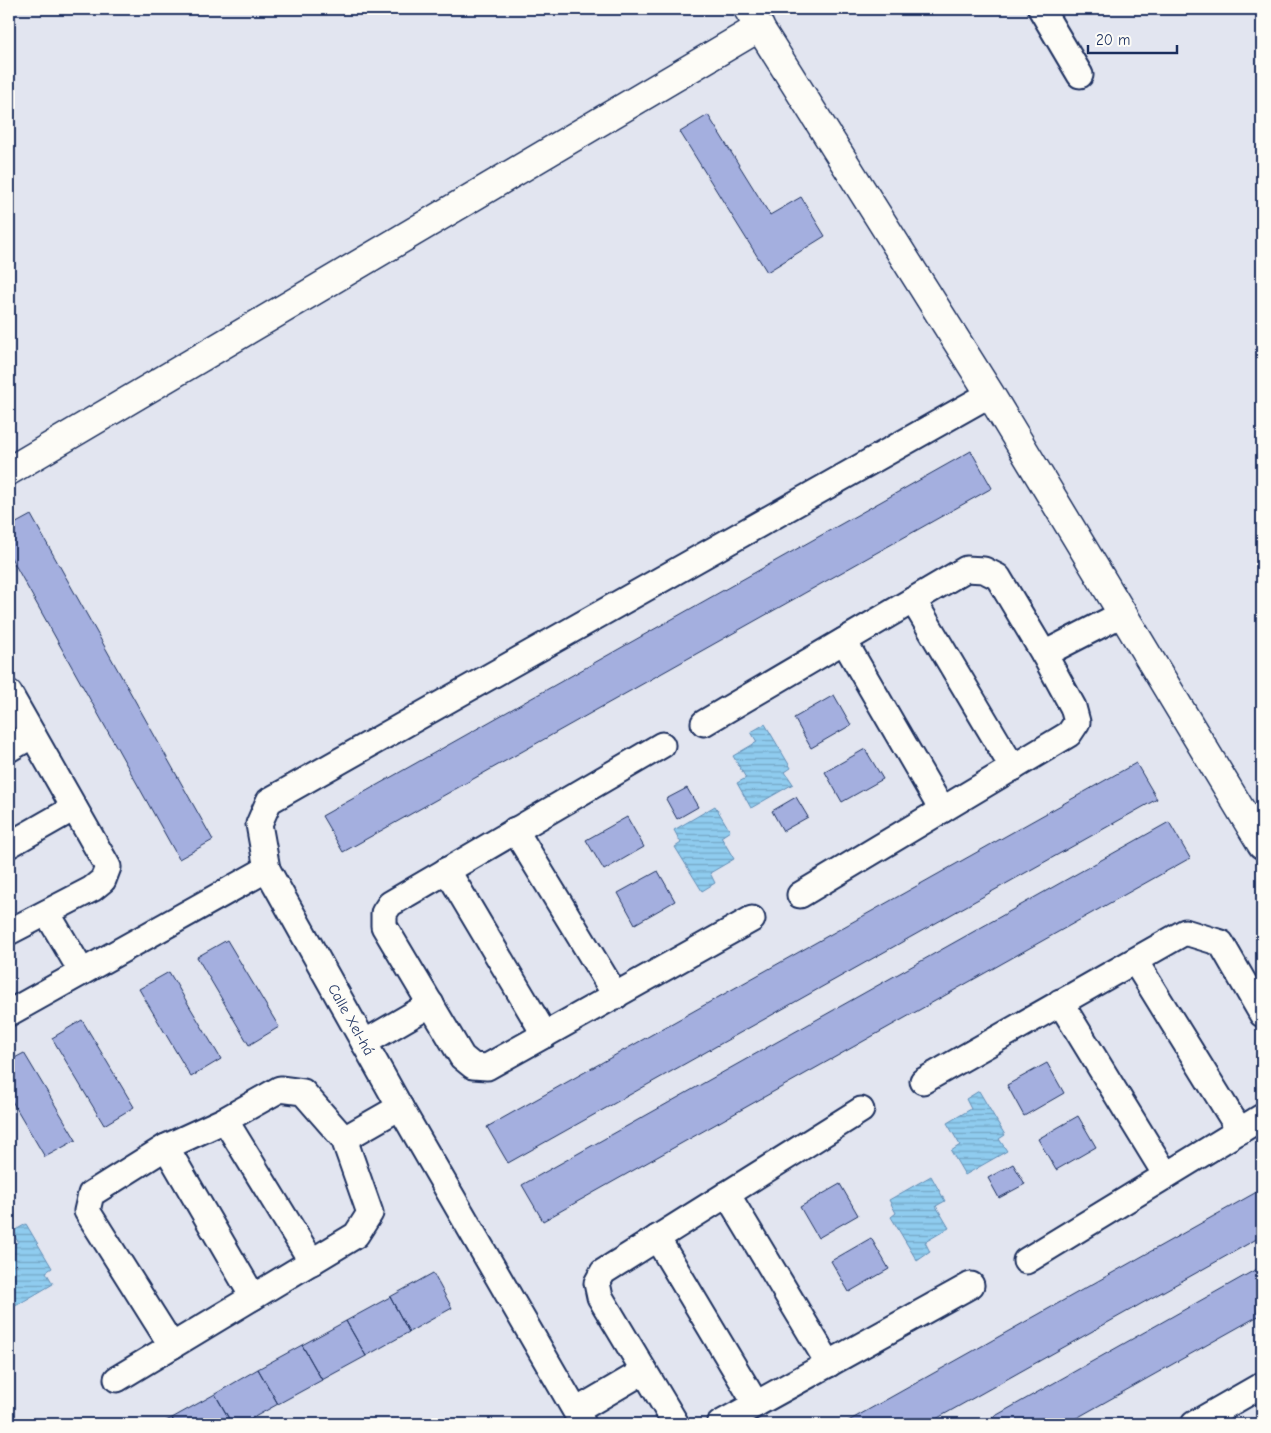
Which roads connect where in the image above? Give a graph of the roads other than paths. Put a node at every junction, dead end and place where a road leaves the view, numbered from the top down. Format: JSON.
{"nodes":[{"id":1,"x":1041,"y":9,"type":"edge"},
{"id":2,"x":754,"y":18,"type":"edge"},
{"id":3,"x":1080,"y":75,"type":"dead end"},
{"id":4,"x":990,"y":394,"type":"junction"},
{"id":5,"x":9,"y":472,"type":"edge"},
{"id":6,"x":913,"y":600,"type":"junction"},
{"id":7,"x":1122,"y":614,"type":"junction"},
{"id":8,"x":844,"y":641,"type":"junction"},
{"id":9,"x":1044,"y":654,"type":"junction"},
{"id":10,"x":9,"y":693,"type":"edge"},
{"id":11,"x":704,"y":723,"type":"dead end"},
{"id":12,"x":33,"y":736,"type":"junction"},
{"id":13,"x":662,"y":745,"type":"dead end"},
{"id":14,"x":9,"y":749,"type":"edge"},
{"id":15,"x":1012,"y":768,"type":"junction"},
{"id":16,"x":74,"y":808,"type":"junction"},
{"id":17,"x":942,"y":810,"type":"junction"},
{"id":18,"x":515,"y":830,"type":"junction"},
{"id":19,"x":9,"y":845,"type":"edge"},
{"id":20,"x":1262,"y":845,"type":"edge"},
{"id":21,"x":266,"y":869,"type":"junction"},
{"id":22,"x":447,"y":870,"type":"junction"},
{"id":23,"x":800,"y":895,"type":"dead end"},
{"id":24,"x":47,"y":913,"type":"junction"},
{"id":25,"x":752,"y":919,"type":"dead end"},
{"id":26,"x":9,"y":932,"type":"edge"},
{"id":27,"x":1135,"y":961,"type":"junction"},
{"id":28,"x":82,"y":972,"type":"junction"},
{"id":29,"x":616,"y":996,"type":"junction"},
{"id":30,"x":1060,"y":1002,"type":"junction"},
{"id":31,"x":431,"y":1004,"type":"junction"},
{"id":32,"x":9,"y":1013,"type":"edge"},
{"id":33,"x":1262,"y":1014,"type":"edge"},
{"id":34,"x":545,"y":1035,"type":"junction"},
{"id":35,"x":364,"y":1043,"type":"junction"},
{"id":36,"x":923,"y":1080,"type":"dead end"},
{"id":37,"x":400,"y":1107,"type":"junction"},
{"id":38,"x":861,"y":1110,"type":"dead end"},
{"id":39,"x":1262,"y":1117,"type":"edge"},
{"id":40,"x":225,"y":1120,"type":"junction"},
{"id":41,"x":1240,"y":1131,"type":"junction"},
{"id":42,"x":344,"y":1139,"type":"junction"},
{"id":43,"x":166,"y":1147,"type":"junction"},
{"id":44,"x":1166,"y":1175,"type":"junction"},
{"id":45,"x":727,"y":1194,"type":"junction"},
{"id":46,"x":657,"y":1238,"type":"junction"},
{"id":47,"x":1026,"y":1261,"type":"dead end"},
{"id":48,"x":312,"y":1262,"type":"junction"},
{"id":49,"x":971,"y":1285,"type":"dead end"},
{"id":50,"x":253,"y":1297,"type":"junction"},
{"id":51,"x":172,"y":1346,"type":"junction"},
{"id":52,"x":829,"y":1364,"type":"junction"},
{"id":53,"x":644,"y":1372,"type":"junction"},
{"id":54,"x":117,"y":1379,"type":"dead end"},
{"id":55,"x":1262,"y":1385,"type":"edge"},
{"id":56,"x":756,"y":1404,"type":"junction"},
{"id":57,"x":579,"y":1418,"type":"edge"},
{"id":58,"x":676,"y":1424,"type":"edge"},
{"id":59,"x":720,"y":1424,"type":"edge"},
{"id":60,"x":1194,"y":1424,"type":"edge"}],
"edges":[{"from":1,"to":3,"type":"street"},
{"from":2,"to":4,"type":"main road"},
{"from":2,"to":5,"type":"main road"},
{"from":4,"to":7,"type":"main road"},
{"from":4,"to":21,"type":"street"},
{"from":6,"to":8,"type":"street"},
{"from":6,"to":9,"type":"street"},
{"from":6,"to":15,"type":"street"},
{"from":7,"to":9,"type":"street"},
{"from":7,"to":20,"type":"main road"},
{"from":8,"to":11,"type":"street"},
{"from":8,"to":17,"type":"street"},
{"from":9,"to":15,"type":"street"},
{"from":10,"to":12,"type":"street"},
{"from":12,"to":14,"type":"street"},
{"from":12,"to":16,"type":"street"},
{"from":13,"to":18,"type":"street"},
{"from":15,"to":17,"type":"street"},
{"from":16,"to":19,"type":"street"},
{"from":16,"to":24,"type":"street"},
{"from":17,"to":23,"type":"street"},
{"from":18,"to":22,"type":"street"},
{"from":18,"to":29,"type":"street"},
{"from":21,"to":28,"type":"street"},
{"from":21,"to":35,"type":"street","name":"Calle Xel-há"},
{"from":22,"to":31,"type":"street"},
{"from":22,"to":34,"type":"street"},
{"from":24,"to":26,"type":"street"},
{"from":24,"to":28,"type":"street"},
{"from":25,"to":29,"type":"street"},
{"from":27,"to":30,"type":"street"},
{"from":27,"to":33,"type":"street"},
{"from":27,"to":41,"type":"street"},
{"from":28,"to":32,"type":"street"},
{"from":29,"to":34,"type":"street"},
{"from":30,"to":36,"type":"street"},
{"from":30,"to":44,"type":"street"},
{"from":31,"to":34,"type":"street"},
{"from":31,"to":35,"type":"street"},
{"from":35,"to":37,"type":"street","name":"Calle Xel-há"},
{"from":37,"to":42,"type":"street"},
{"from":37,"to":57,"type":"street","name":"Calle Xel-há"},
{"from":38,"to":45,"type":"street"},
{"from":39,"to":41,"type":"street"},
{"from":40,"to":42,"type":"street"},
{"from":40,"to":43,"type":"street"},
{"from":40,"to":48,"type":"street"},
{"from":41,"to":44,"type":"street"},
{"from":42,"to":48,"type":"street"},
{"from":43,"to":50,"type":"street"},
{"from":43,"to":51,"type":"street"},
{"from":44,"to":47,"type":"street"},
{"from":45,"to":46,"type":"street"},
{"from":45,"to":52,"type":"street"},
{"from":46,"to":53,"type":"street"},
{"from":46,"to":56,"type":"street"},
{"from":48,"to":50,"type":"street"},
{"from":49,"to":52,"type":"street"},
{"from":50,"to":51,"type":"street"},
{"from":51,"to":54,"type":"street"},
{"from":52,"to":56,"type":"street"},
{"from":53,"to":57,"type":"street"},
{"from":53,"to":58,"type":"street"},
{"from":55,"to":60,"type":"street"},
{"from":56,"to":59,"type":"street"}]}
